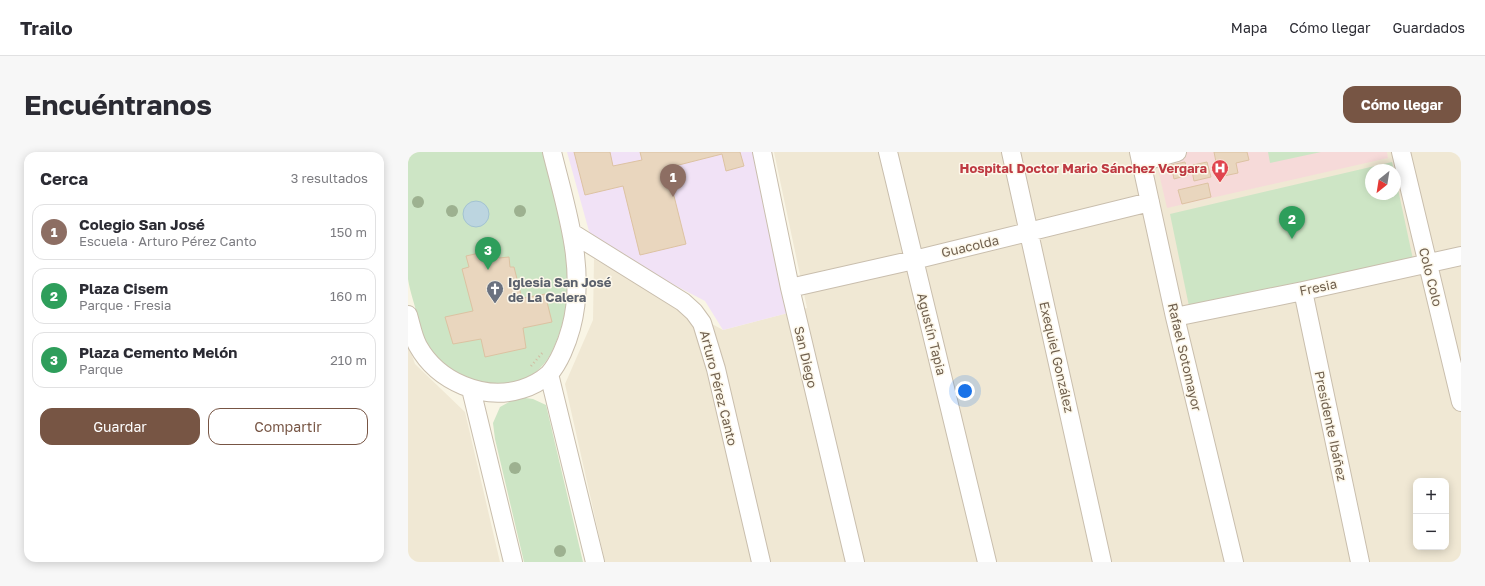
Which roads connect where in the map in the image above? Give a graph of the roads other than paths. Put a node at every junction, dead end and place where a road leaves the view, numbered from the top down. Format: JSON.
{"nodes":[{"id":1,"x":552,"y":152,"type":"edge"},
{"id":2,"x":762,"y":152,"type":"edge"},
{"id":3,"x":888,"y":152,"type":"edge"},
{"id":4,"x":1011,"y":152,"type":"edge"},
{"id":5,"x":1177,"y":152,"type":"edge"},
{"id":6,"x":1401,"y":152,"type":"edge"},
{"id":7,"x":1140,"y":157,"type":"edge"},
{"id":8,"x":1150,"y":202,"type":"junction"},
{"id":9,"x":1029,"y":232,"type":"junction"},
{"id":10,"x":572,"y":233,"type":"junction"},
{"id":11,"x":1461,"y":256,"type":"edge"},
{"id":12,"x":914,"y":260,"type":"junction"},
{"id":13,"x":1427,"y":264,"type":"junction"},
{"id":14,"x":790,"y":288,"type":"junction"},
{"id":15,"x":1303,"y":291,"type":"junction"},
{"id":16,"x":408,"y":315,"type":"edge"},
{"id":17,"x":1175,"y":317,"type":"junction"},
{"id":18,"x":549,"y":374,"type":"junction"},
{"id":19,"x":471,"y":389,"type":"junction"},
{"id":20,"x":1461,"y":402,"type":"edge"},
{"id":21,"x":513,"y":562,"type":"edge"},
{"id":22,"x":595,"y":562,"type":"edge"},
{"id":23,"x":760,"y":562,"type":"edge"},
{"id":24,"x":855,"y":562,"type":"edge"},
{"id":25,"x":987,"y":562,"type":"edge"},
{"id":26,"x":1102,"y":562,"type":"edge"},
{"id":27,"x":1234,"y":562,"type":"edge"},
{"id":28,"x":1360,"y":562,"type":"edge"}],
"edges":[{"from":1,"to":10,"type":"street"},
{"from":2,"to":14,"type":"street","name":"San Diego"},
{"from":3,"to":12,"type":"street","name":"Agustín Tapia"},
{"from":4,"to":9,"type":"street","name":"Exequiel González"},
{"from":5,"to":7,"type":"street"},
{"from":6,"to":13,"type":"street","name":"Colo Colo"},
{"from":7,"to":8,"type":"street","name":"Rafael Sotomayor"},
{"from":8,"to":9,"type":"street","name":"Guacolda"},
{"from":8,"to":17,"type":"street","name":"Rafael Sotomayor"},
{"from":9,"to":12,"type":"street","name":"Guacolda"},
{"from":9,"to":26,"type":"street","name":"Exequiel González"},
{"from":10,"to":18,"type":"street"},
{"from":10,"to":23,"type":"street","name":"Arturo Pérez Canto"},
{"from":11,"to":13,"type":"street","name":"Fresia"},
{"from":12,"to":14,"type":"street","name":"Guacolda"},
{"from":12,"to":25,"type":"street","name":"Agustín Tapia"},
{"from":13,"to":15,"type":"street","name":"Fresia"},
{"from":13,"to":20,"type":"street","name":"Colo Colo"},
{"from":14,"to":24,"type":"street","name":"San Diego"},
{"from":15,"to":17,"type":"street","name":"Fresia"},
{"from":15,"to":28,"type":"street","name":"Presidente Ibáñez"},
{"from":16,"to":19,"type":"street"},
{"from":17,"to":27,"type":"street","name":"Rafael Sotomayor"},
{"from":18,"to":19,"type":"street"},
{"from":18,"to":22,"type":"street"},
{"from":19,"to":21,"type":"street"}]}
